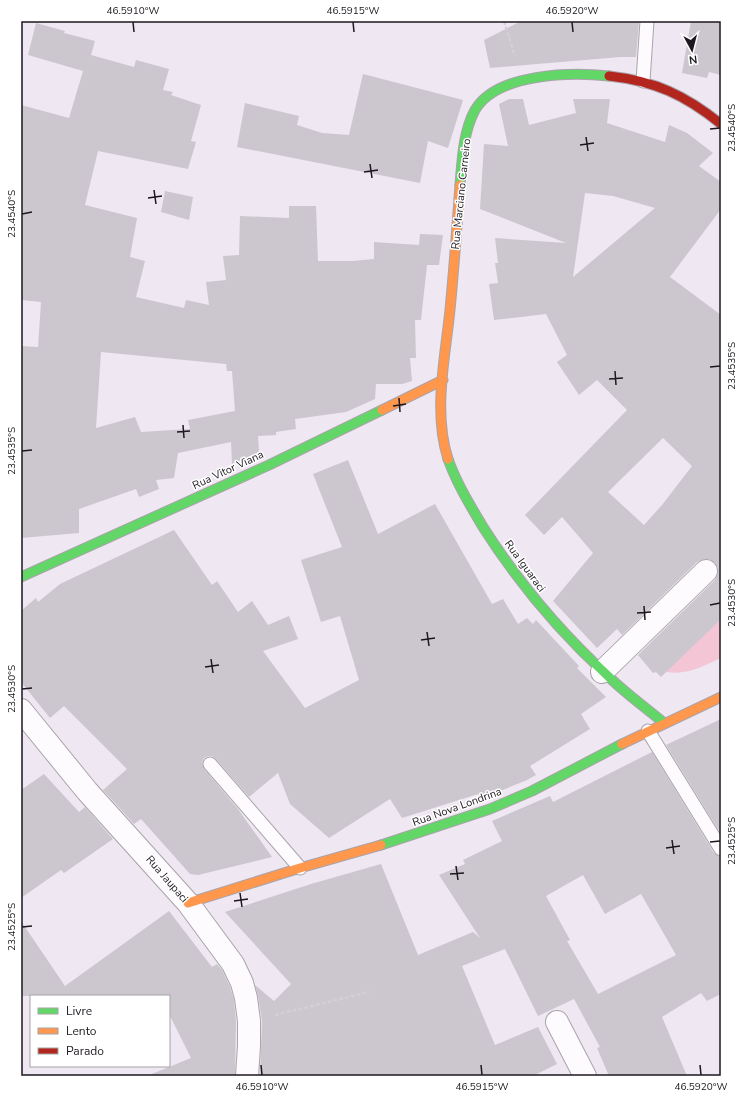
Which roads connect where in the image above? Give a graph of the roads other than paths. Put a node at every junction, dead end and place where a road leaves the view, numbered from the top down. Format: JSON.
{"nodes":[{"id":1,"x":647,"y":21,"type":"edge"},
{"id":2,"x":643,"y":81,"type":"junction"},
{"id":3,"x":721,"y":124,"type":"edge"},
{"id":4,"x":443,"y":380,"type":"junction"},
{"id":5,"x":706,"y":571,"type":"dead end"},
{"id":6,"x":21,"y":577,"type":"edge"},
{"id":7,"x":602,"y":672,"type":"junction"},
{"id":8,"x":721,"y":697,"type":"edge"},
{"id":9,"x":21,"y":710,"type":"edge"},
{"id":10,"x":664,"y":723,"type":"junction"},
{"id":11,"x":648,"y":731,"type":"junction"},
{"id":12,"x":210,"y":764,"type":"dead end"},
{"id":13,"x":721,"y":849,"type":"edge"},
{"id":14,"x":300,"y":868,"type":"junction"},
{"id":15,"x":188,"y":903,"type":"junction"},
{"id":16,"x":557,"y":1022,"type":"dead end"},
{"id":17,"x":247,"y":1076,"type":"edge"},
{"id":18,"x":585,"y":1076,"type":"edge"}],
"edges":[{"from":1,"to":2,"type":"lane"},
{"from":2,"to":3,"type":"street","name":"Rua Marciano Carneiro"},
{"from":2,"to":4,"type":"street","name":"Rua Marciano Carneiro"},
{"from":4,"to":6,"type":"street","name":"Rua Vitor Viana"},
{"from":4,"to":7,"type":"street","name":"Rua Iguaraci"},
{"from":5,"to":7,"type":"street"},
{"from":7,"to":10,"type":"street","name":"Rua Iguaraci"},
{"from":8,"to":10,"type":"street","name":"Rua Nova Londrina"},
{"from":9,"to":15,"type":"street","name":"Rua Jaupaci"},
{"from":10,"to":11,"type":"street","name":"Rua Nova Londrina"},
{"from":11,"to":13,"type":"lane"},
{"from":11,"to":14,"type":"street","name":"Rua Nova Londrina"},
{"from":12,"to":14,"type":"lane"},
{"from":14,"to":15,"type":"street","name":"Rua Nova Londrina"},
{"from":15,"to":17,"type":"street","name":"Rua Jaupaci"},
{"from":16,"to":18,"type":"street"}]}
